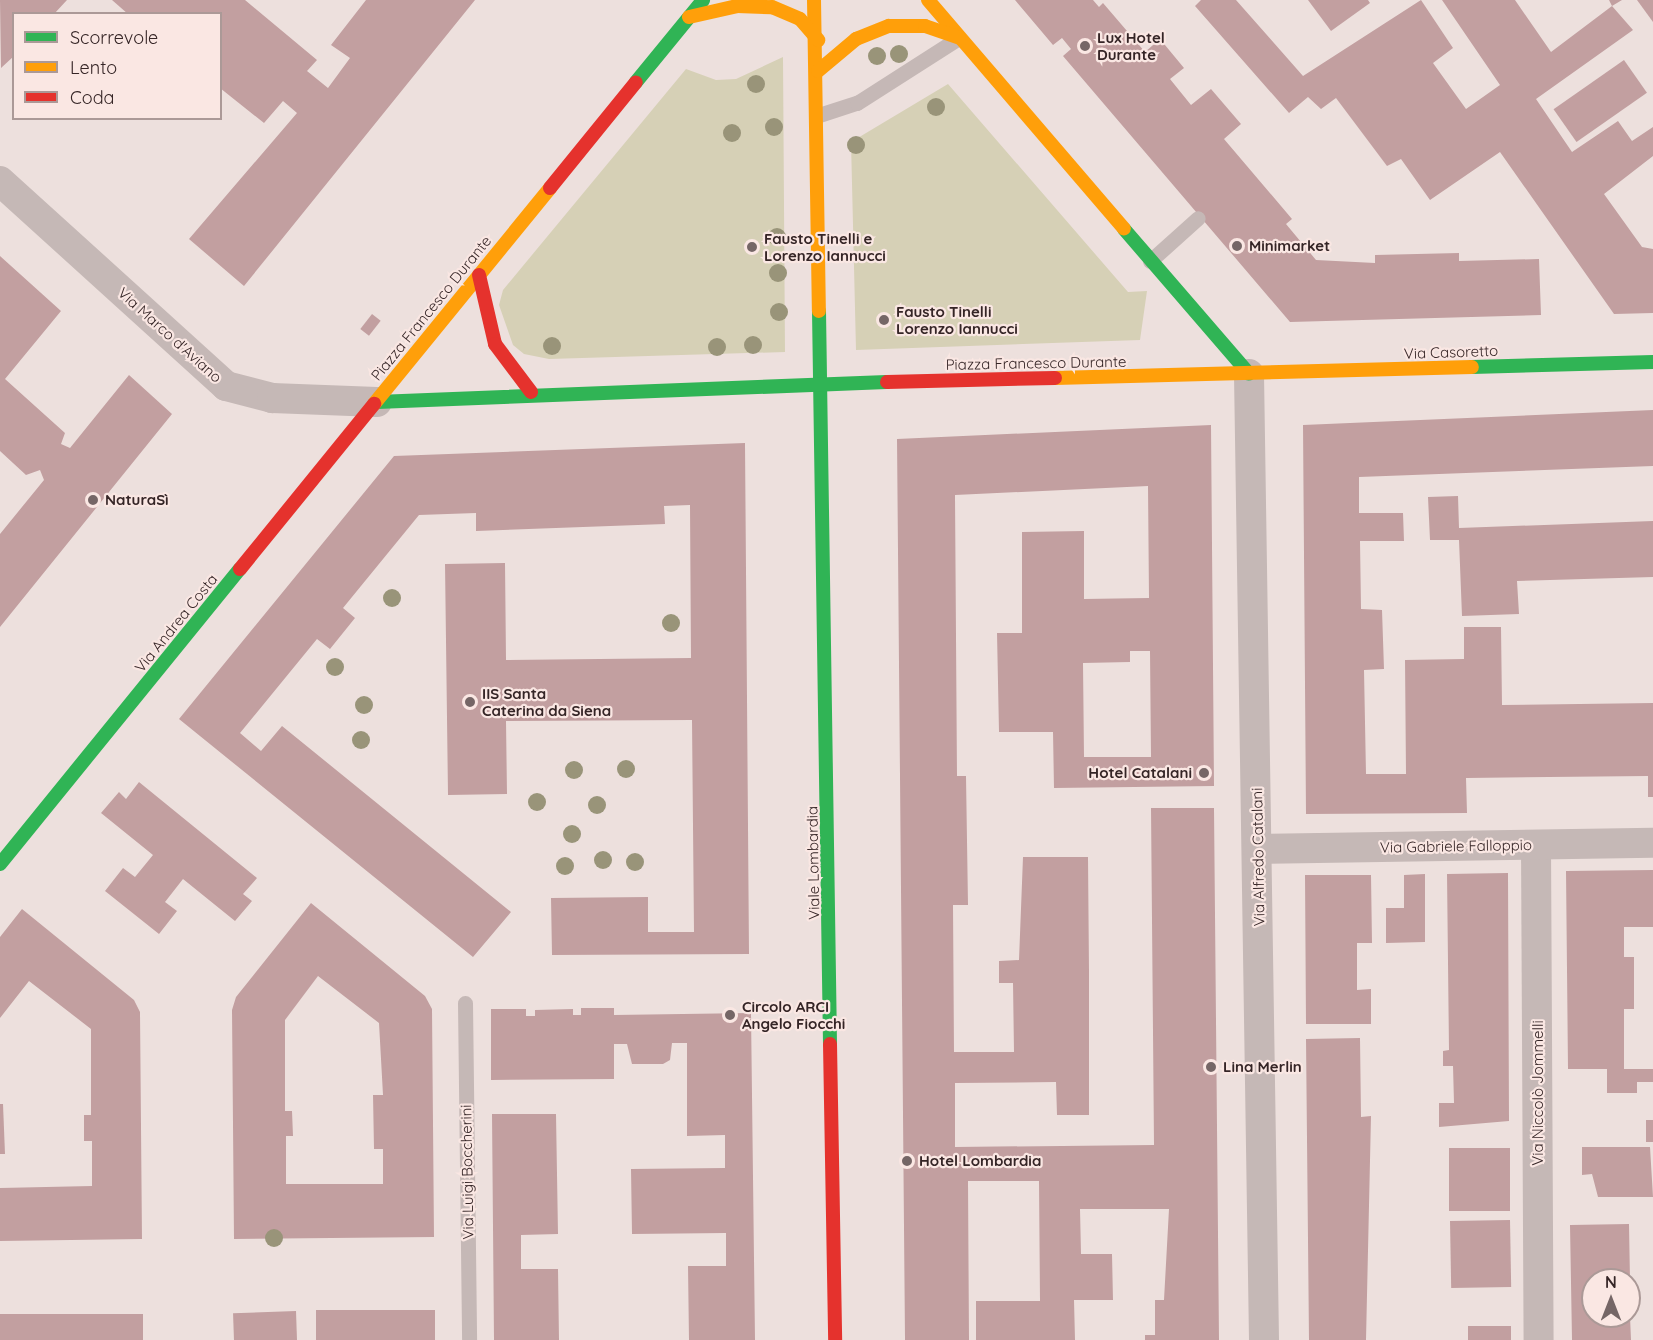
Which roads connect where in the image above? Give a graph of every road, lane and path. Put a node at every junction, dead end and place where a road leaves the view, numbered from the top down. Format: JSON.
{"nodes":[{"id":1,"x":703,"y":0,"type":"edge"},
{"id":2,"x":814,"y":0,"type":"edge"},
{"id":3,"x":826,"y":0,"type":"edge"},
{"id":4,"x":928,"y":0,"type":"edge"},
{"id":5,"x":689,"y":17,"type":"junction"},
{"id":6,"x":959,"y":38,"type":"junction"},
{"id":7,"x":818,"y":43,"type":"junction"},
{"id":8,"x":818,"y":71,"type":"junction"},
{"id":9,"x":819,"y":115,"type":"junction"},
{"id":10,"x":0,"y":181,"type":"edge"},
{"id":11,"x":1198,"y":218,"type":"dead end"},
{"id":12,"x":1150,"y":261,"type":"junction"},
{"id":13,"x":479,"y":276,"type":"junction"},
{"id":14,"x":1653,"y":362,"type":"edge"},
{"id":15,"x":1249,"y":374,"type":"junction"},
{"id":16,"x":823,"y":385,"type":"junction"},
{"id":17,"x":531,"y":392,"type":"junction"},
{"id":18,"x":377,"y":402,"type":"junction"},
{"id":19,"x":1653,"y":843,"type":"edge"},
{"id":20,"x":1536,"y":845,"type":"junction"},
{"id":21,"x":1258,"y":849,"type":"junction"},
{"id":22,"x":0,"y":864,"type":"edge"},
{"id":23,"x":465,"y":1003,"type":"dead end"},
{"id":24,"x":470,"y":1340,"type":"edge"},
{"id":25,"x":836,"y":1340,"type":"edge"},
{"id":26,"x":1264,"y":1340,"type":"edge"},
{"id":27,"x":1539,"y":1340,"type":"edge"}],
"edges":[{"from":1,"to":5,"type":"street","name":"Piazza Francesco Durante"},
{"from":2,"to":7,"type":"street"},
{"from":3,"to":7,"type":"street"},
{"from":4,"to":6,"type":"street"},
{"from":5,"to":7,"type":"street"},
{"from":5,"to":13,"type":"street","name":"Piazza Francesco Durante"},
{"from":6,"to":8,"type":"street"},
{"from":6,"to":9,"type":"lane"},
{"from":6,"to":12,"type":"street"},
{"from":7,"to":8,"type":"street"},
{"from":8,"to":9,"type":"street"},
{"from":9,"to":16,"type":"street"},
{"from":10,"to":18,"type":"street","name":"Via Marco d'Aviano"},
{"from":11,"to":12,"type":"lane"},
{"from":12,"to":15,"type":"street"},
{"from":13,"to":17,"type":"street"},
{"from":13,"to":18,"type":"street","name":"Piazza Francesco Durante"},
{"from":14,"to":15,"type":"street","name":"Via Casoretto"},
{"from":15,"to":16,"type":"street","name":"Piazza Francesco Durante"},
{"from":15,"to":21,"type":"street","name":"Via Alfredo Catalani"},
{"from":16,"to":17,"type":"street","name":"Piazza Francesco Durante"},
{"from":16,"to":25,"type":"street","name":"Viale Lombardia"},
{"from":17,"to":18,"type":"street","name":"Piazza Francesco Durante"},
{"from":18,"to":22,"type":"street","name":"Via Andrea Costa"},
{"from":19,"to":20,"type":"street","name":"Via Gabriele Falloppio"},
{"from":20,"to":21,"type":"street","name":"Via Gabriele Falloppio"},
{"from":20,"to":27,"type":"street","name":"Via Niccolò Jommelli"},
{"from":21,"to":26,"type":"street","name":"Via Alfredo Catalani"},
{"from":23,"to":24,"type":"lane","name":"Via Luigi Boccherini"}]}
